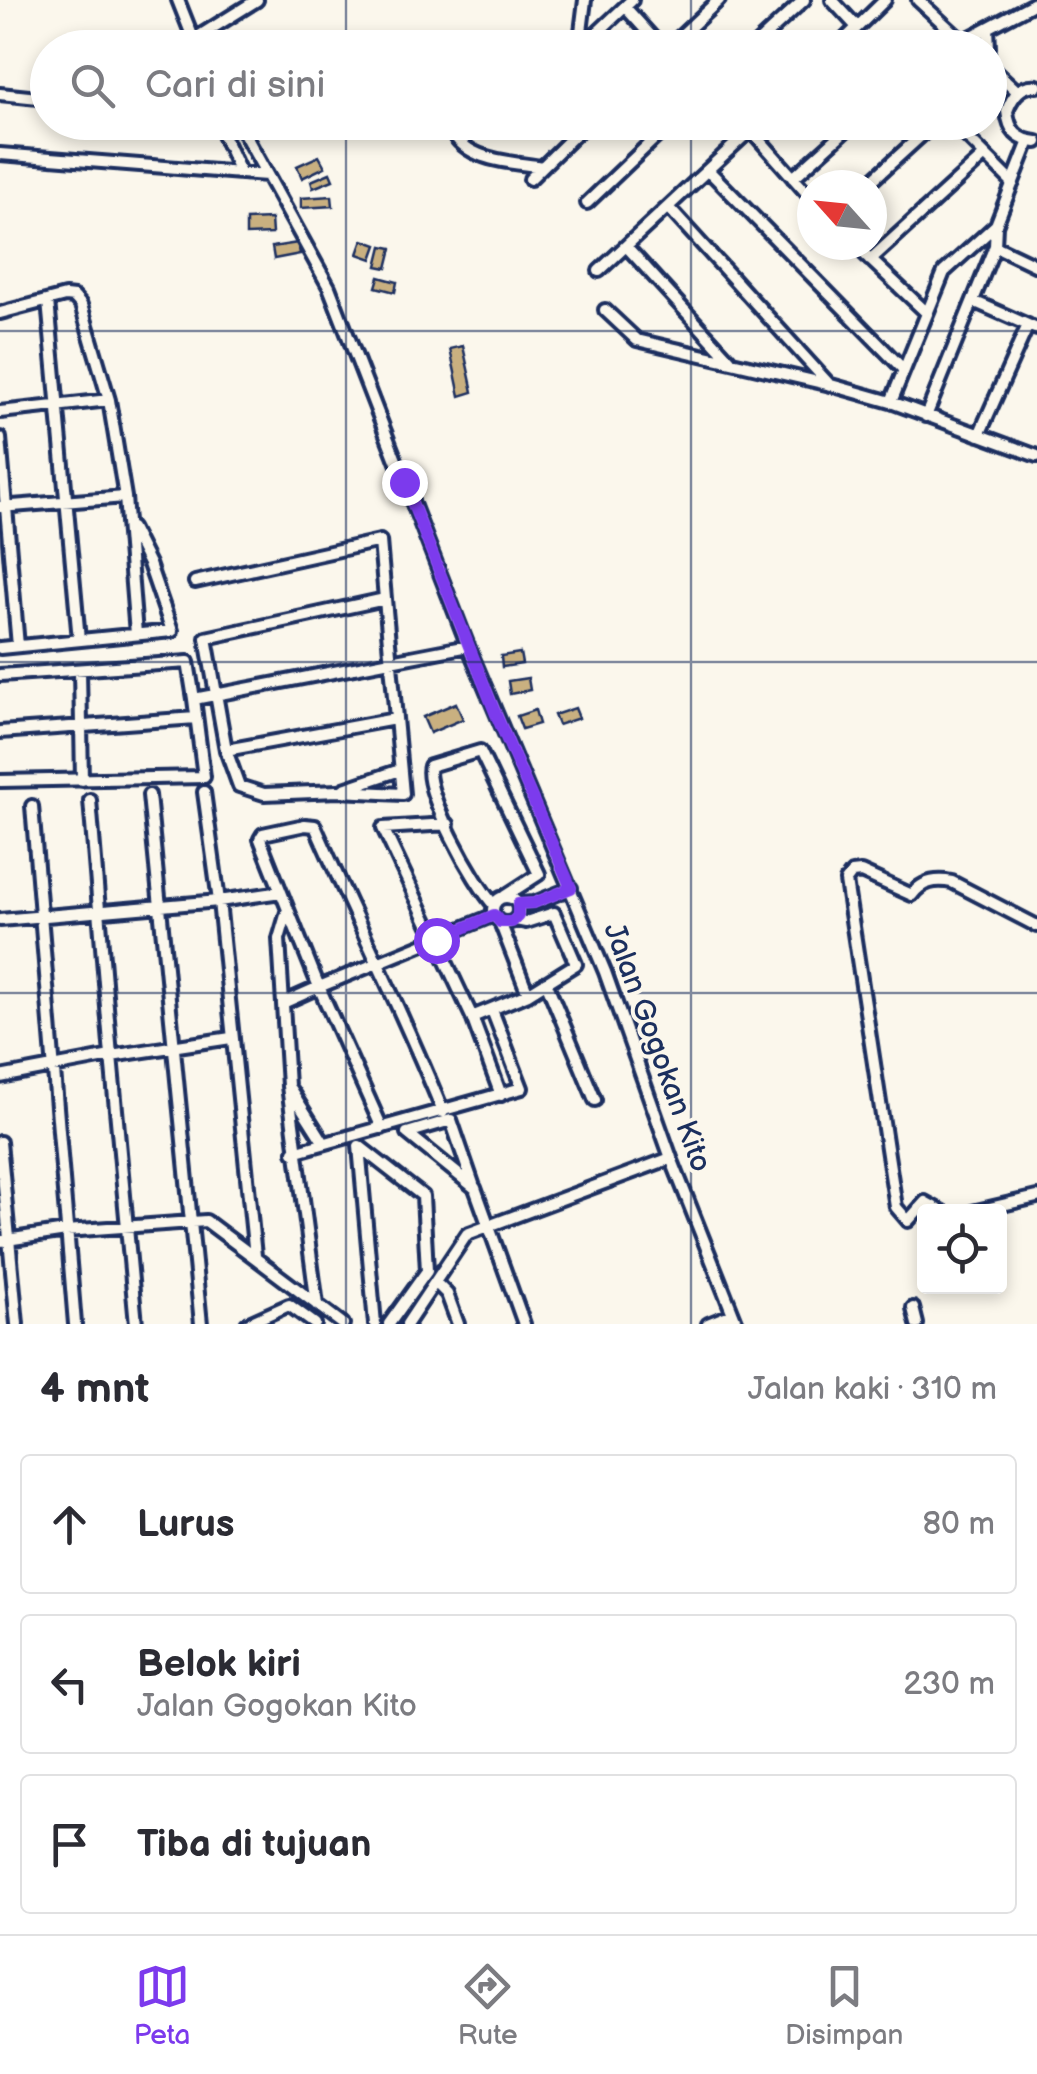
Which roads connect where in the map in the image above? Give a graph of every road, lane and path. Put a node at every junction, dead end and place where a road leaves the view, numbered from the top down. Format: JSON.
{"nodes":[{"id":1,"x":178,"y":0,"type":"edge"},
{"id":2,"x":257,"y":0,"type":"edge"},
{"id":3,"x":585,"y":0,"type":"edge"},
{"id":4,"x":719,"y":0,"type":"edge"},
{"id":5,"x":804,"y":0,"type":"edge"},
{"id":6,"x":832,"y":0,"type":"edge"},
{"id":7,"x":886,"y":0,"type":"edge"},
{"id":8,"x":918,"y":0,"type":"edge"},
{"id":9,"x":1037,"y":2,"type":"edge"},
{"id":10,"x":629,"y":4,"type":"edge"},
{"id":11,"x":858,"y":27,"type":"junction"},
{"id":12,"x":988,"y":28,"type":"joint"},
{"id":13,"x":190,"y":30,"type":"edge"},
{"id":14,"x":215,"y":30,"type":"edge"},
{"id":15,"x":582,"y":30,"type":"edge"},
{"id":16,"x":600,"y":30,"type":"edge"},
{"id":17,"x":650,"y":30,"type":"edge"},
{"id":18,"x":685,"y":30,"type":"edge"},
{"id":19,"x":772,"y":30,"type":"edge"},
{"id":20,"x":855,"y":30,"type":"edge"},
{"id":21,"x":950,"y":30,"type":"edge"},
{"id":22,"x":984,"y":30,"type":"edge"},
{"id":23,"x":1007,"y":82,"type":"edge"},
{"id":24,"x":1037,"y":86,"type":"edge"},
{"id":25,"x":1018,"y":92,"type":"junction"},
{"id":26,"x":0,"y":94,"type":"edge"},
{"id":27,"x":30,"y":97,"type":"edge"},
{"id":28,"x":225,"y":140,"type":"edge"},
{"id":29,"x":248,"y":140,"type":"edge"},
{"id":30,"x":457,"y":140,"type":"edge"},
{"id":31,"x":570,"y":140,"type":"edge"},
{"id":32,"x":653,"y":140,"type":"edge"},
{"id":33,"x":739,"y":140,"type":"edge"},
{"id":34,"x":760,"y":140,"type":"edge"},
{"id":35,"x":835,"y":140,"type":"edge"},
{"id":36,"x":916,"y":140,"type":"edge"},
{"id":37,"x":970,"y":140,"type":"edge"},
{"id":38,"x":1033,"y":142,"type":"edge"},
{"id":39,"x":0,"y":154,"type":"edge"},
{"id":40,"x":985,"y":155,"type":"junction"},
{"id":41,"x":542,"y":167,"type":"junction"},
{"id":42,"x":708,"y":170,"type":"junction"},
{"id":43,"x":883,"y":170,"type":"edge"},
{"id":44,"x":240,"y":172,"type":"junction"},
{"id":45,"x":267,"y":175,"type":"junction"},
{"id":46,"x":793,"y":178,"type":"junction"},
{"id":47,"x":530,"y":179,"type":"dead end"},
{"id":48,"x":797,"y":182,"type":"edge"},
{"id":49,"x":1013,"y":183,"type":"junction"},
{"id":50,"x":587,"y":203,"type":"dead end"},
{"id":51,"x":668,"y":207,"type":"junction"},
{"id":52,"x":996,"y":225,"type":"junction"},
{"id":53,"x":887,"y":244,"type":"edge"},
{"id":54,"x":626,"y":246,"type":"junction"},
{"id":55,"x":995,"y":246,"type":"junction"},
{"id":56,"x":870,"y":260,"type":"edge"},
{"id":57,"x":1037,"y":266,"type":"edge"},
{"id":58,"x":599,"y":271,"type":"dead end"},
{"id":59,"x":48,"y":300,"type":"junction"},
{"id":60,"x":972,"y":301,"type":"junction"},
{"id":61,"x":605,"y":310,"type":"dead end"},
{"id":62,"x":0,"y":312,"type":"edge"},
{"id":63,"x":928,"y":313,"type":"junction"},
{"id":64,"x":1033,"y":327,"type":"edge"},
{"id":65,"x":730,"y":361,"type":"junction"},
{"id":66,"x":904,"y":370,"type":"junction"},
{"id":67,"x":831,"y":385,"type":"junction"},
{"id":68,"x":108,"y":400,"type":"junction"},
{"id":69,"x":891,"y":402,"type":"junction"},
{"id":70,"x":58,"y":406,"type":"junction"},
{"id":71,"x":0,"y":412,"type":"edge"},
{"id":72,"x":926,"y":416,"type":"junction"},
{"id":73,"x":979,"y":435,"type":"junction"},
{"id":74,"x":0,"y":438,"type":"edge"},
{"id":75,"x":1035,"y":451,"type":"edge"},
{"id":76,"x":125,"y":497,"type":"junction"},
{"id":77,"x":67,"y":502,"type":"junction"},
{"id":78,"x":4,"y":507,"type":"edge"},
{"id":79,"x":128,"y":522,"type":"junction"},
{"id":80,"x":195,"y":582,"type":"dead end"},
{"id":81,"x":386,"y":598,"type":"junction"},
{"id":82,"x":136,"y":634,"type":"junction"},
{"id":83,"x":79,"y":640,"type":"junction"},
{"id":84,"x":18,"y":646,"type":"junction"},
{"id":85,"x":468,"y":646,"type":"junction"},
{"id":86,"x":0,"y":648,"type":"edge"},
{"id":87,"x":389,"y":659,"type":"junction"},
{"id":88,"x":80,"y":670,"type":"junction"},
{"id":89,"x":0,"y":675,"type":"edge"},
{"id":90,"x":216,"y":694,"type":"junction"},
{"id":91,"x":194,"y":699,"type":"junction"},
{"id":92,"x":196,"y":718,"type":"junction"},
{"id":93,"x":396,"y":719,"type":"junction"},
{"id":94,"x":83,"y":728,"type":"junction"},
{"id":95,"x":0,"y":732,"type":"edge"},
{"id":96,"x":226,"y":750,"type":"junction"},
{"id":97,"x":400,"y":770,"type":"junction"},
{"id":98,"x":82,"y":780,"type":"junction"},
{"id":99,"x":0,"y":782,"type":"edge"},
{"id":100,"x":338,"y":791,"type":"junction"},
{"id":101,"x":204,"y":792,"type":"dead end"},
{"id":102,"x":149,"y":796,"type":"dead end"},
{"id":103,"x":90,"y":800,"type":"dead end"},
{"id":104,"x":32,"y":806,"type":"dead end"},
{"id":105,"x":448,"y":824,"type":"junction"},
{"id":106,"x":571,"y":888,"type":"junction"},
{"id":107,"x":282,"y":892,"type":"junction"},
{"id":108,"x":505,"y":896,"type":"junction"},
{"id":109,"x":219,"y":901,"type":"junction"},
{"id":110,"x":518,"y":904,"type":"junction"},
{"id":111,"x":160,"y":906,"type":"junction"},
{"id":112,"x":100,"y":910,"type":"junction"},
{"id":113,"x":287,"y":911,"type":"junction"},
{"id":114,"x":496,"y":914,"type":"junction"},
{"id":115,"x":40,"y":916,"type":"junction"},
{"id":116,"x":0,"y":920,"type":"edge"},
{"id":117,"x":516,"y":920,"type":"junction"},
{"id":118,"x":1037,"y":926,"type":"edge"},
{"id":119,"x":436,"y":940,"type":"junction"},
{"id":120,"x":376,"y":964,"type":"junction"},
{"id":121,"x":546,"y":982,"type":"junction"},
{"id":122,"x":319,"y":987,"type":"junction"},
{"id":123,"x":528,"y":994,"type":"junction"},
{"id":124,"x":283,"y":1002,"type":"junction"},
{"id":125,"x":492,"y":1010,"type":"junction"},
{"id":126,"x":472,"y":1018,"type":"junction"},
{"id":127,"x":231,"y":1038,"type":"junction"},
{"id":128,"x":174,"y":1045,"type":"junction"},
{"id":129,"x":111,"y":1056,"type":"junction"},
{"id":130,"x":52,"y":1067,"type":"junction"},
{"id":131,"x":0,"y":1077,"type":"edge"},
{"id":132,"x":288,"y":1086,"type":"junction"},
{"id":133,"x":500,"y":1095,"type":"junction"},
{"id":134,"x":595,"y":1100,"type":"dead end"},
{"id":135,"x":443,"y":1112,"type":"junction"},
{"id":136,"x":382,"y":1128,"type":"junction"},
{"id":137,"x":0,"y":1142,"type":"edge"},
{"id":138,"x":356,"y":1142,"type":"junction"},
{"id":139,"x":324,"y":1143,"type":"junction"},
{"id":140,"x":294,"y":1152,"type":"junction"},
{"id":141,"x":671,"y":1158,"type":"junction"},
{"id":142,"x":475,"y":1188,"type":"junction"},
{"id":143,"x":1037,"y":1197,"type":"edge"},
{"id":144,"x":1007,"y":1204,"type":"edge"},
{"id":145,"x":917,"y":1211,"type":"edge"},
{"id":146,"x":190,"y":1222,"type":"junction"},
{"id":147,"x":129,"y":1226,"type":"junction"},
{"id":148,"x":487,"y":1226,"type":"junction"},
{"id":149,"x":66,"y":1231,"type":"junction"},
{"id":150,"x":5,"y":1239,"type":"edge"},
{"id":151,"x":255,"y":1256,"type":"junction"},
{"id":152,"x":435,"y":1282,"type":"junction"},
{"id":153,"x":317,"y":1305,"type":"junction"},
{"id":154,"x":912,"y":1308,"type":"dead end"},
{"id":155,"x":735,"y":1319,"type":"edge"},
{"id":156,"x":259,"y":1320,"type":"edge"},
{"id":157,"x":16,"y":1324,"type":"edge"},
{"id":158,"x":75,"y":1324,"type":"edge"},
{"id":159,"x":136,"y":1324,"type":"edge"},
{"id":160,"x":200,"y":1324,"type":"edge"},
{"id":161,"x":247,"y":1324,"type":"edge"},
{"id":162,"x":314,"y":1324,"type":"edge"},
{"id":163,"x":343,"y":1324,"type":"edge"},
{"id":164,"x":375,"y":1324,"type":"edge"},
{"id":165,"x":389,"y":1324,"type":"edge"},
{"id":166,"x":407,"y":1324,"type":"edge"},
{"id":167,"x":458,"y":1324,"type":"edge"},
{"id":168,"x":524,"y":1324,"type":"edge"},
{"id":169,"x":708,"y":1324,"type":"edge"},
{"id":170,"x":916,"y":1324,"type":"edge"}],
"edges":[{"from":1,"to":13,"type":"street"},
{"from":2,"to":14,"type":"street"},
{"from":3,"to":15,"type":"street"},
{"from":4,"to":18,"type":"street"},
{"from":5,"to":19,"type":"street"},
{"from":6,"to":11,"type":"street"},
{"from":7,"to":11,"type":"street"},
{"from":8,"to":21,"type":"street"},
{"from":9,"to":12,"type":"street"},
{"from":10,"to":16,"type":"street"},
{"from":10,"to":17,"type":"street"},
{"from":11,"to":20,"type":"street"},
{"from":12,"to":22,"type":"street"},
{"from":23,"to":25,"type":"street"},
{"from":24,"to":25,"type":"street"},
{"from":25,"to":38,"type":"street"},
{"from":26,"to":27,"type":"street"},
{"from":28,"to":44,"type":"street"},
{"from":29,"to":45,"type":"street","name":"Jalan Gogokan Kito"},
{"from":30,"to":41,"type":"street"},
{"from":31,"to":41,"type":"street"},
{"from":32,"to":50,"type":"street"},
{"from":33,"to":42,"type":"street"},
{"from":34,"to":46,"type":"street"},
{"from":35,"to":46,"type":"street"},
{"from":36,"to":43,"type":"street"},
{"from":37,"to":40,"type":"street"},
{"from":38,"to":49,"type":"street"},
{"from":39,"to":44,"type":"street"},
{"from":40,"to":49,"type":"street"},
{"from":40,"to":53,"type":"street"},
{"from":41,"to":47,"type":"street"},
{"from":42,"to":51,"type":"street"},
{"from":42,"to":66,"type":"street"},
{"from":44,"to":45,"type":"street"},
{"from":45,"to":85,"type":"street","name":"Jalan Gogokan Kito"},
{"from":46,"to":48,"type":"street"},
{"from":49,"to":52,"type":"street"},
{"from":51,"to":54,"type":"street"},
{"from":51,"to":67,"type":"street"},
{"from":52,"to":55,"type":"street"},
{"from":52,"to":63,"type":"street"},
{"from":54,"to":58,"type":"street"},
{"from":54,"to":65,"type":"street"},
{"from":55,"to":57,"type":"street"},
{"from":55,"to":60,"type":"street"},
{"from":56,"to":63,"type":"street"},
{"from":59,"to":62,"type":"street"},
{"from":59,"to":68,"type":"street"},
{"from":59,"to":70,"type":"street"},
{"from":60,"to":64,"type":"street"},
{"from":60,"to":72,"type":"street"},
{"from":61,"to":65,"type":"street"},
{"from":63,"to":66,"type":"street"},
{"from":64,"to":73,"type":"street"},
{"from":65,"to":67,"type":"street"},
{"from":66,"to":69,"type":"street"},
{"from":67,"to":69,"type":"street"},
{"from":68,"to":70,"type":"street"},
{"from":68,"to":76,"type":"street"},
{"from":69,"to":72,"type":"street"},
{"from":70,"to":71,"type":"street"},
{"from":70,"to":77,"type":"street"},
{"from":72,"to":73,"type":"street"},
{"from":73,"to":75,"type":"street"},
{"from":74,"to":78,"type":"street"},
{"from":76,"to":77,"type":"street"},
{"from":76,"to":79,"type":"street"},
{"from":77,"to":78,"type":"street"},
{"from":77,"to":83,"type":"street"},
{"from":78,"to":84,"type":"street"},
{"from":79,"to":82,"type":"street"},
{"from":79,"to":82,"type":"street"},
{"from":80,"to":81,"type":"street"},
{"from":81,"to":87,"type":"street"},
{"from":81,"to":90,"type":"street"},
{"from":82,"to":83,"type":"street"},
{"from":83,"to":84,"type":"street"},
{"from":84,"to":86,"type":"street"},
{"from":85,"to":87,"type":"street"},
{"from":85,"to":106,"type":"street","name":"Jalan Gogokan Kito"},
{"from":87,"to":90,"type":"street"},
{"from":87,"to":93,"type":"street"},
{"from":88,"to":89,"type":"street"},
{"from":88,"to":91,"type":"street"},
{"from":88,"to":94,"type":"street"},
{"from":90,"to":91,"type":"street"},
{"from":90,"to":96,"type":"street"},
{"from":91,"to":92,"type":"street"},
{"from":92,"to":94,"type":"street"},
{"from":92,"to":98,"type":"street"},
{"from":93,"to":96,"type":"street"},
{"from":93,"to":97,"type":"street"},
{"from":94,"to":95,"type":"street"},
{"from":94,"to":98,"type":"street"},
{"from":96,"to":100,"type":"street"},
{"from":97,"to":100,"type":"street"},
{"from":97,"to":100,"type":"street"},
{"from":98,"to":99,"type":"street"},
{"from":101,"to":109,"type":"street"},
{"from":102,"to":111,"type":"street"},
{"from":103,"to":112,"type":"street"},
{"from":104,"to":115,"type":"street"},
{"from":105,"to":108,"type":"street"},
{"from":105,"to":114,"type":"street"},
{"from":105,"to":119,"type":"street"},
{"from":106,"to":110,"type":"street"},
{"from":106,"to":141,"type":"street","name":"Jalan Gogokan Kito"},
{"from":107,"to":109,"type":"street"},
{"from":107,"to":113,"type":"street"},
{"from":107,"to":120,"type":"street"},
{"from":108,"to":110,"type":"street"},
{"from":108,"to":114,"type":"street"},
{"from":109,"to":111,"type":"street"},
{"from":109,"to":127,"type":"street"},
{"from":110,"to":117,"type":"street"},
{"from":111,"to":112,"type":"street"},
{"from":111,"to":128,"type":"street"},
{"from":112,"to":115,"type":"street"},
{"from":112,"to":129,"type":"street"},
{"from":113,"to":122,"type":"street"},
{"from":113,"to":124,"type":"street"},
{"from":114,"to":117,"type":"street"},
{"from":114,"to":119,"type":"street"},
{"from":114,"to":123,"type":"street"},
{"from":115,"to":116,"type":"street"},
{"from":115,"to":130,"type":"street"},
{"from":117,"to":121,"type":"street"},
{"from":118,"to":145,"type":"street"},
{"from":119,"to":120,"type":"street"},
{"from":119,"to":126,"type":"street"},
{"from":120,"to":122,"type":"street"},
{"from":120,"to":135,"type":"street"},
{"from":121,"to":123,"type":"street"},
{"from":121,"to":134,"type":"street"},
{"from":122,"to":124,"type":"street"},
{"from":122,"to":136,"type":"street"},
{"from":123,"to":125,"type":"street"},
{"from":124,"to":132,"type":"street"},
{"from":125,"to":126,"type":"street"},
{"from":125,"to":133,"type":"street"},
{"from":126,"to":133,"type":"street"},
{"from":127,"to":128,"type":"street"},
{"from":127,"to":151,"type":"street"},
{"from":128,"to":129,"type":"street"},
{"from":128,"to":146,"type":"street"},
{"from":129,"to":130,"type":"street"},
{"from":129,"to":147,"type":"street"},
{"from":130,"to":131,"type":"street"},
{"from":130,"to":149,"type":"street"},
{"from":132,"to":139,"type":"street"},
{"from":132,"to":140,"type":"street"},
{"from":133,"to":135,"type":"street"},
{"from":135,"to":136,"type":"street"},
{"from":136,"to":138,"type":"street"},
{"from":137,"to":150,"type":"street"},
{"from":138,"to":139,"type":"street"},
{"from":138,"to":164,"type":"street"},
{"from":138,"to":165,"type":"street"},
{"from":139,"to":140,"type":"street"},
{"from":140,"to":153,"type":"street"},
{"from":141,"to":148,"type":"street"},
{"from":141,"to":155,"type":"street","name":"Jalan Gogokan Kito"},
{"from":142,"to":142,"type":"street"},
{"from":142,"to":148,"type":"street"},
{"from":143,"to":144,"type":"street"},
{"from":146,"to":147,"type":"street"},
{"from":146,"to":151,"type":"street"},
{"from":146,"to":160,"type":"street"},
{"from":147,"to":149,"type":"street"},
{"from":147,"to":159,"type":"street"},
{"from":148,"to":152,"type":"street"},
{"from":148,"to":168,"type":"street"},
{"from":149,"to":150,"type":"street"},
{"from":149,"to":158,"type":"street"},
{"from":150,"to":157,"type":"street"},
{"from":151,"to":153,"type":"street"},
{"from":152,"to":166,"type":"street"},
{"from":152,"to":167,"type":"street"},
{"from":153,"to":163,"type":"street"},
{"from":154,"to":170,"type":"street"},
{"from":155,"to":169,"type":"street"},
{"from":156,"to":161,"type":"street"},
{"from":156,"to":162,"type":"street"}]}
